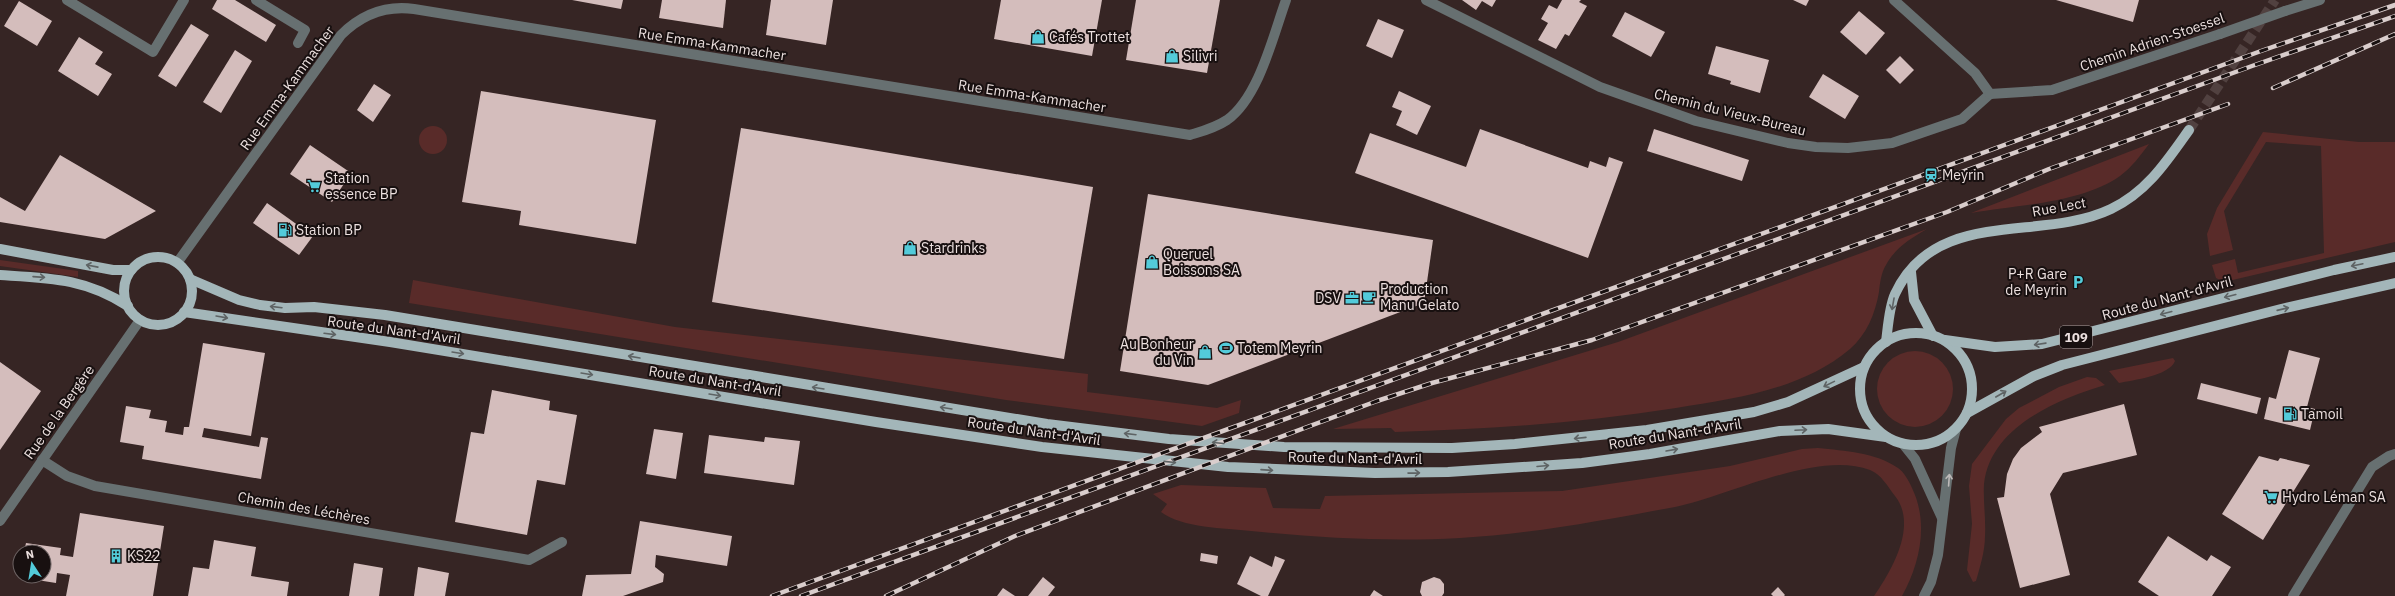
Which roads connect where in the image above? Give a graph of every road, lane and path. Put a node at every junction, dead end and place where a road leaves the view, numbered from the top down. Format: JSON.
{"nodes":[{"id":1,"x":68,"y":0,"type":"edge"},
{"id":2,"x":184,"y":0,"type":"edge"},
{"id":3,"x":256,"y":0,"type":"edge"},
{"id":4,"x":1286,"y":0,"type":"edge"},
{"id":5,"x":1426,"y":0,"type":"edge"},
{"id":6,"x":1894,"y":0,"type":"edge"},
{"id":7,"x":2320,"y":0,"type":"edge"},
{"id":8,"x":298,"y":43,"type":"dead end"},
{"id":9,"x":1990,"y":94,"type":"junction"},
{"id":10,"x":2189,"y":130,"type":"tunnel mouth"},
{"id":11,"x":0,"y":249,"type":"edge"},
{"id":12,"x":2395,"y":257,"type":"edge"},
{"id":13,"x":177,"y":263,"type":"junction"},
{"id":14,"x":131,"y":270,"type":"junction"},
{"id":15,"x":1911,"y":272,"type":"junction"},
{"id":16,"x":0,"y":275,"type":"edge"},
{"id":17,"x":190,"y":279,"type":"junction"},
{"id":18,"x":2395,"y":283,"type":"edge"},
{"id":19,"x":128,"y":306,"type":"junction"},
{"id":20,"x":184,"y":312,"type":"junction"},
{"id":21,"x":140,"y":320,"type":"junction"},
{"id":22,"x":1933,"y":336,"type":"junction"},
{"id":23,"x":1944,"y":340,"type":"junction"},
{"id":24,"x":1886,"y":342,"type":"junction"},
{"id":25,"x":1864,"y":368,"type":"junction"},
{"id":26,"x":1967,"y":413,"type":"junction"},
{"id":27,"x":1956,"y":429,"type":"junction"},
{"id":28,"x":1886,"y":437,"type":"junction"},
{"id":29,"x":1903,"y":444,"type":"junction"},
{"id":30,"x":2395,"y":454,"type":"edge"},
{"id":31,"x":42,"y":460,"type":"junction"},
{"id":32,"x":1942,"y":518,"type":"junction"},
{"id":33,"x":0,"y":521,"type":"edge"},
{"id":34,"x":562,"y":542,"type":"dead end"},
{"id":35,"x":1924,"y":596,"type":"edge"},
{"id":36,"x":2293,"y":596,"type":"edge"}],
"edges":[{"from":1,"to":2,"type":"street"},
{"from":3,"to":8,"type":"street"},
{"from":4,"to":13,"type":"street","name":"Rue Emma-Kammacher"},
{"from":5,"to":9,"type":"street","name":"Chemin du Vieux-Bureau"},
{"from":6,"to":9,"type":"street"},
{"from":7,"to":9,"type":"street","name":"Chemin Adrien-Stoessel","bridge":true},
{"from":10,"to":15,"type":"main road","name":"Rue Lect"},
{"from":14,"to":11,"type":"main road","one_way":true},
{"from":12,"to":23,"type":"main road","name":"Route du Nant-d'Avril","number":"109","one_way":true},
{"from":13,"to":14,"type":"main road"},
{"from":13,"to":17,"type":"main road"},
{"from":14,"to":19,"type":"main road"},
{"from":15,"to":22,"type":"main road"},
{"from":15,"to":24,"type":"main road","name":"Rue Lect","one_way":true},
{"from":16,"to":19,"type":"main road","one_way":true},
{"from":17,"to":20,"type":"main road"},
{"from":25,"to":17,"type":"main road","name":"Route du Nant-d'Avril","one_way":true},
{"from":26,"to":18,"type":"main road","number":"109","one_way":true},
{"from":19,"to":21,"type":"main road"},
{"from":20,"to":21,"type":"main road"},
{"from":20,"to":28,"type":"main road","name":"Route du Nant-d'Avril","one_way":true},
{"from":21,"to":31,"type":"street","name":"Rue de la Bergère"},
{"from":22,"to":23,"type":"main road"},
{"from":22,"to":24,"type":"main road"},
{"from":23,"to":26,"type":"main road"},
{"from":24,"to":25,"type":"main road"},
{"from":25,"to":28,"type":"main road"},
{"from":26,"to":27,"type":"main road"},
{"from":27,"to":29,"type":"main road"},
{"from":32,"to":27,"type":"street","one_way":true},
{"from":28,"to":29,"type":"main road"},
{"from":29,"to":32,"type":"street"},
{"from":30,"to":36,"type":"street"},
{"from":31,"to":33,"type":"street","name":"Rue de la Bergère"},
{"from":31,"to":34,"type":"street","name":"Chemin des Léchères"},
{"from":32,"to":35,"type":"street"}]}
